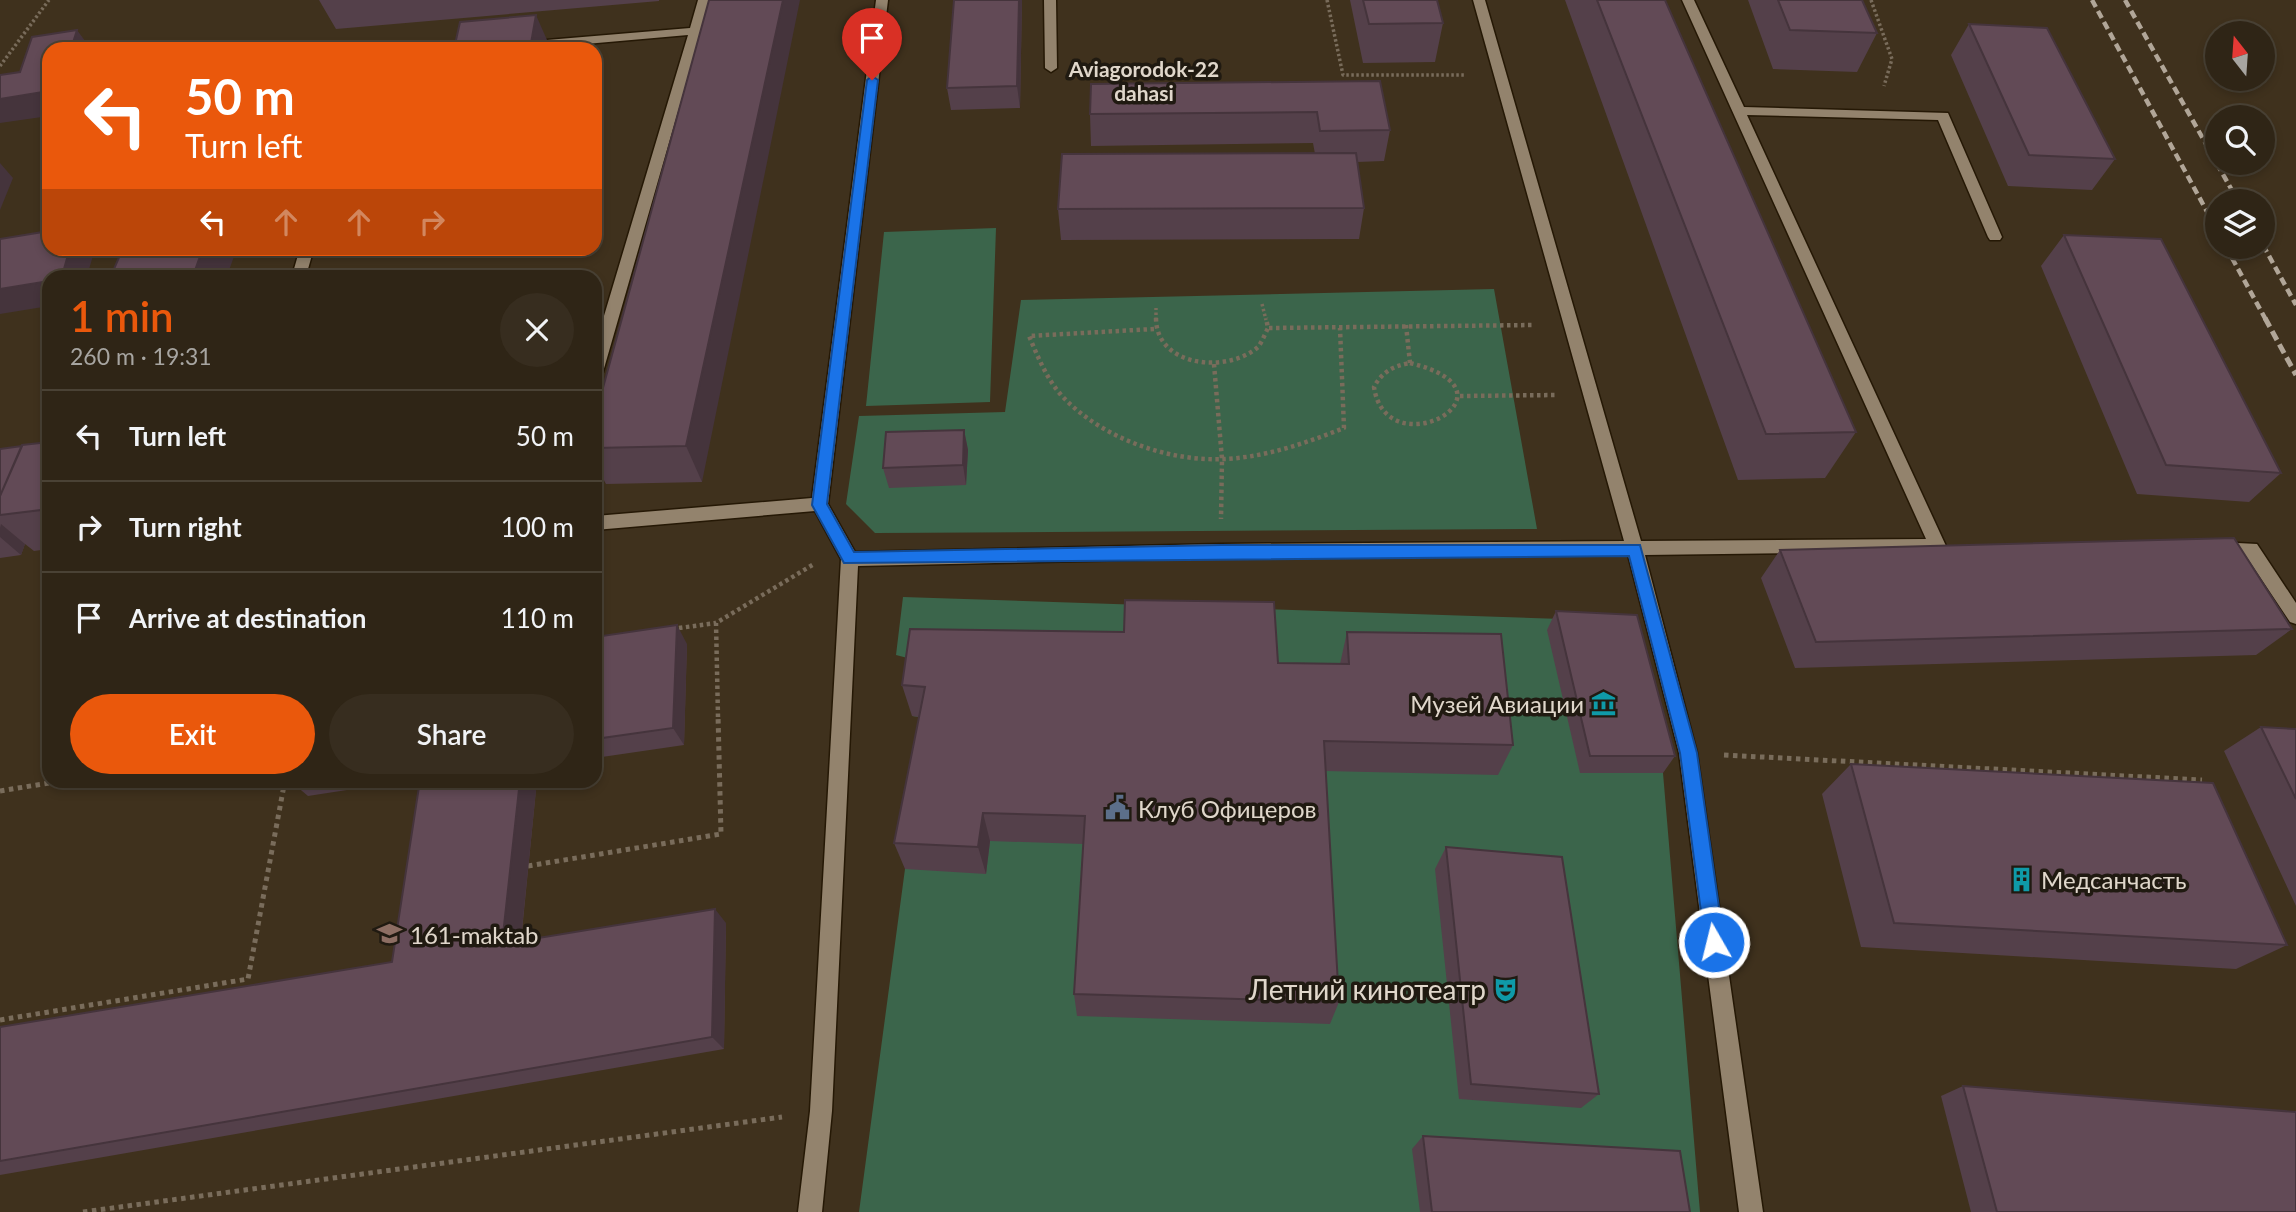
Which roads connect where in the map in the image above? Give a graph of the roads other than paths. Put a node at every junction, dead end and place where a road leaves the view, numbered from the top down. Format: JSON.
{"nodes":[{"id":1,"x":704,"y":0,"type":"edge"},
{"id":2,"x":882,"y":0,"type":"edge"},
{"id":3,"x":1050,"y":0,"type":"edge"},
{"id":4,"x":1479,"y":0,"type":"edge"},
{"id":5,"x":1688,"y":0,"type":"edge"},
{"id":6,"x":694,"y":31,"type":"junction"},
{"id":7,"x":567,"y":42,"type":"edge"},
{"id":8,"x":1051,"y":68,"type":"dead end"},
{"id":9,"x":1739,"y":111,"type":"junction"},
{"id":10,"x":1995,"y":237,"type":"dead end"},
{"id":11,"x":602,"y":348,"type":"edge"},
{"id":12,"x":820,"y":505,"type":"junction"},
{"id":13,"x":602,"y":522,"type":"edge"},
{"id":14,"x":2197,"y":549,"type":"edge"},
{"id":15,"x":1635,"y":550,"type":"junction"},
{"id":16,"x":846,"y":553,"type":"junction"},
{"id":17,"x":2296,"y":617,"type":"edge"},
{"id":18,"x":810,"y":1212,"type":"edge"},
{"id":19,"x":1751,"y":1212,"type":"edge"}],
"edges":[{"from":1,"to":6,"type":"street"},
{"from":2,"to":12,"type":"street"},
{"from":3,"to":8,"type":"street"},
{"from":4,"to":15,"type":"street"},
{"from":5,"to":9,"type":"street"},
{"from":6,"to":7,"type":"street"},
{"from":6,"to":11,"type":"street"},
{"from":9,"to":10,"type":"street"},
{"from":9,"to":15,"type":"street"},
{"from":12,"to":13,"type":"street"},
{"from":12,"to":16,"type":"street"},
{"from":14,"to":17,"type":"street"},
{"from":15,"to":16,"type":"street"},
{"from":15,"to":19,"type":"street"},
{"from":16,"to":18,"type":"street"}]}
